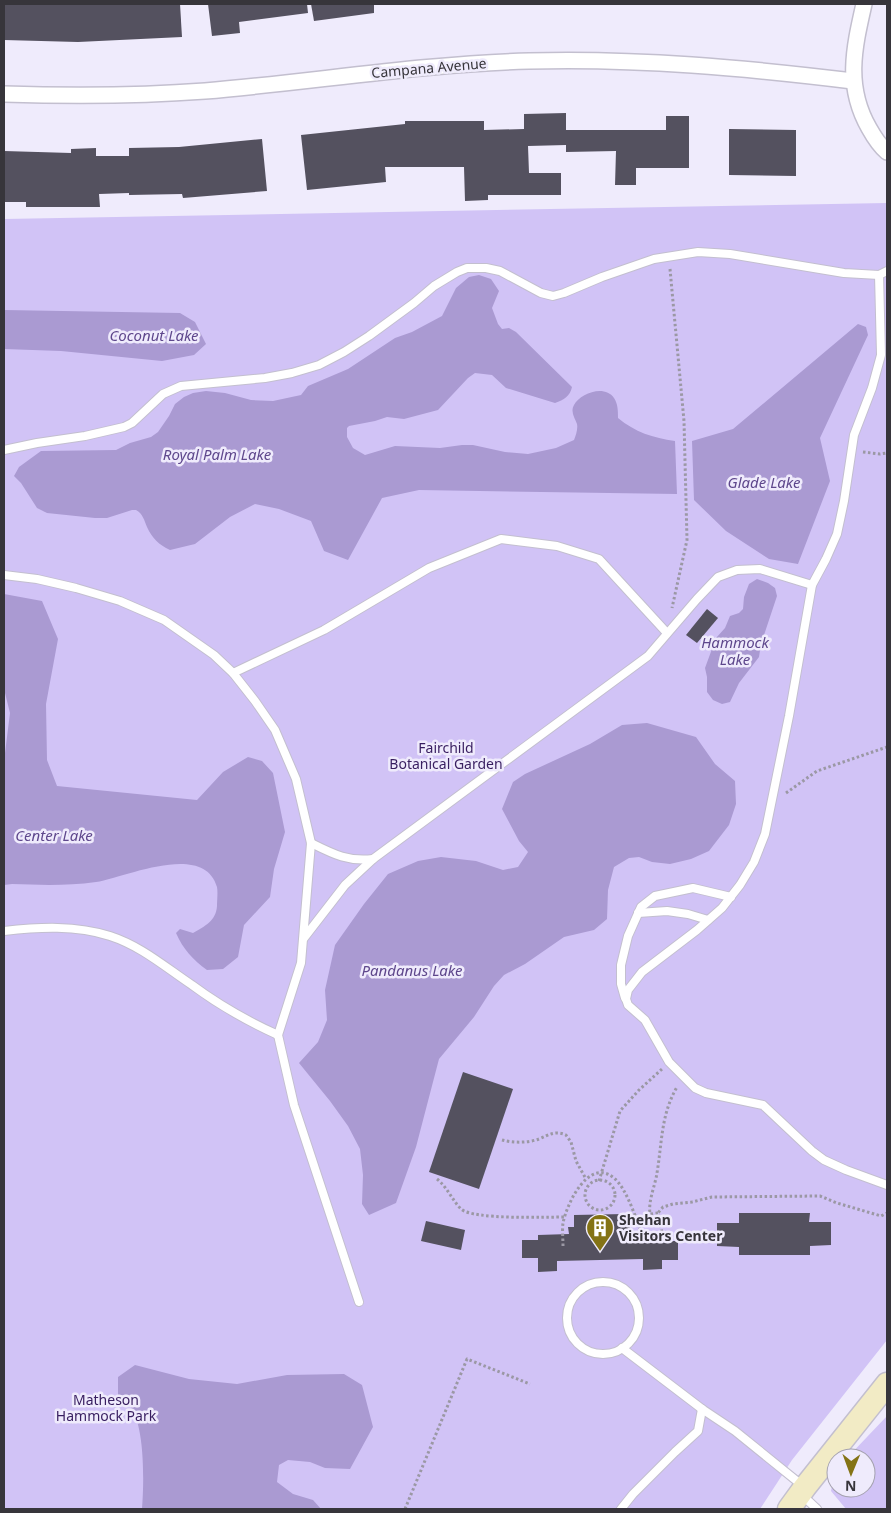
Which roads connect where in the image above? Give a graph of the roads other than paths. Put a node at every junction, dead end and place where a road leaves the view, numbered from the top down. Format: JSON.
{"nodes":[{"id":1,"x":864,"y":4,"type":"edge"},
{"id":2,"x":853,"y":81,"type":"junction"},
{"id":3,"x":4,"y":94,"type":"edge"},
{"id":4,"x":887,"y":152,"type":"edge"},
{"id":5,"x":887,"y":271,"type":"edge"},
{"id":6,"x":879,"y":275,"type":"junction"},
{"id":7,"x":4,"y":450,"type":"edge"},
{"id":8,"x":4,"y":575,"type":"edge"},
{"id":9,"x":812,"y":585,"type":"junction"},
{"id":10,"x":667,"y":634,"type":"junction"},
{"id":11,"x":233,"y":673,"type":"junction"},
{"id":12,"x":311,"y":843,"type":"junction"},
{"id":13,"x":373,"y":859,"type":"junction"},
{"id":14,"x":731,"y":898,"type":"junction"},
{"id":15,"x":638,"y":914,"type":"junction"},
{"id":16,"x":708,"y":920,"type":"junction"},
{"id":17,"x":4,"y":931,"type":"edge"},
{"id":18,"x":304,"y":938,"type":"junction"},
{"id":19,"x":626,"y":1000,"type":"junction"},
{"id":20,"x":278,"y":1035,"type":"junction"},
{"id":21,"x":887,"y":1185,"type":"edge"},
{"id":22,"x":359,"y":1302,"type":"dead end"},
{"id":23,"x":622,"y":1348,"type":"junction"},
{"id":24,"x":887,"y":1384,"type":"edge"},
{"id":25,"x":702,"y":1409,"type":"junction"},
{"id":26,"x":798,"y":1496,"type":"edge"},
{"id":27,"x":621,"y":1509,"type":"edge"},
{"id":28,"x":817,"y":1509,"type":"edge"}],
"edges":[{"from":1,"to":2,"type":"street"},
{"from":2,"to":3,"type":"street","name":"Campana Avenue"},
{"from":2,"to":4,"type":"street"},
{"from":5,"to":6,"type":"lane"},
{"from":6,"to":7,"type":"lane"},
{"from":6,"to":9,"type":"lane"},
{"from":8,"to":11,"type":"lane"},
{"from":9,"to":10,"type":"lane"},
{"from":9,"to":14,"type":"lane"},
{"from":10,"to":11,"type":"lane"},
{"from":10,"to":13,"type":"lane"},
{"from":11,"to":12,"type":"lane"},
{"from":12,"to":13,"type":"lane"},
{"from":12,"to":18,"type":"lane"},
{"from":13,"to":18,"type":"lane"},
{"from":14,"to":15,"type":"lane"},
{"from":14,"to":16,"type":"lane"},
{"from":15,"to":16,"type":"lane"},
{"from":15,"to":19,"type":"lane"},
{"from":16,"to":19,"type":"lane"},
{"from":17,"to":20,"type":"lane"},
{"from":18,"to":20,"type":"lane"},
{"from":19,"to":21,"type":"lane"},
{"from":20,"to":22,"type":"lane"},
{"from":23,"to":23,"type":"lane"},
{"from":23,"to":25,"type":"lane"},
{"from":24,"to":26,"type":"main road"},
{"from":25,"to":26,"type":"lane"},
{"from":25,"to":27,"type":"lane"},
{"from":26,"to":28,"type":"lane"}]}
